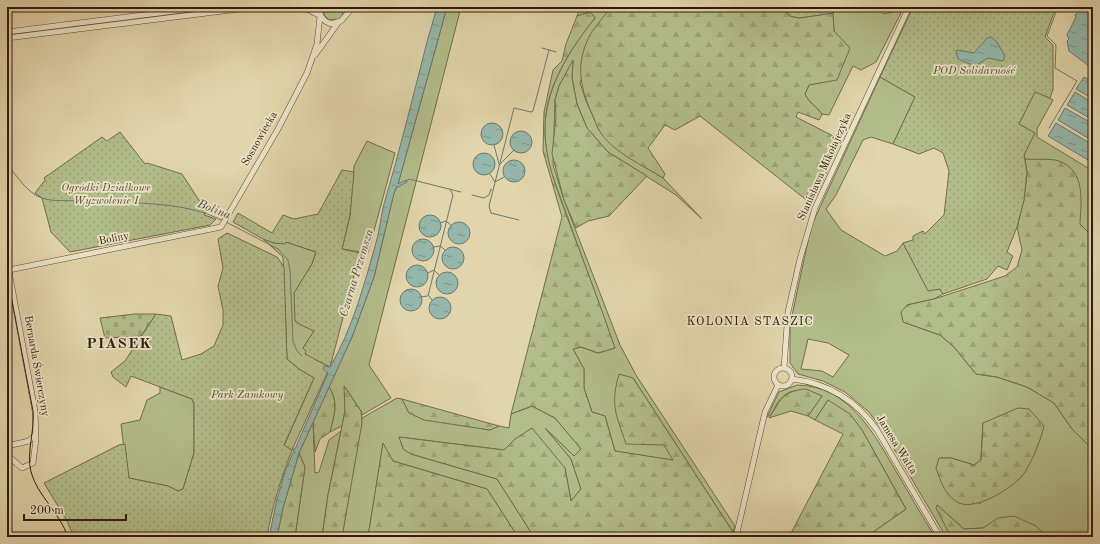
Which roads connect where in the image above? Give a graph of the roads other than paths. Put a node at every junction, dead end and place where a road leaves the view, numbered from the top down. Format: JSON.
{"nodes":[{"id":1,"x":207,"y":7,"type":"edge"},
{"id":2,"x":254,"y":7,"type":"edge"},
{"id":3,"x":303,"y":7,"type":"edge"},
{"id":4,"x":321,"y":7,"type":"edge"},
{"id":5,"x":345,"y":7,"type":"edge"},
{"id":6,"x":353,"y":7,"type":"edge"},
{"id":7,"x":909,"y":7,"type":"edge"},
{"id":8,"x":219,"y":9,"type":"edge"},
{"id":9,"x":346,"y":14,"type":"junction"},
{"id":10,"x":321,"y":16,"type":"junction"},
{"id":11,"x":338,"y":23,"type":"junction"},
{"id":12,"x":94,"y":24,"type":"junction"},
{"id":13,"x":7,"y":32,"type":"edge"},
{"id":14,"x":7,"y":38,"type":"edge"},
{"id":15,"x":312,"y":61,"type":"junction"},
{"id":16,"x":223,"y":225,"type":"joint"},
{"id":17,"x":7,"y":261,"type":"edge"},
{"id":18,"x":9,"y":270,"type":"junction"},
{"id":19,"x":784,"y":368,"type":"junction"},
{"id":20,"x":792,"y":379,"type":"junction"},
{"id":21,"x":778,"y":385,"type":"junction"},
{"id":22,"x":36,"y":435,"type":"junction"},
{"id":23,"x":29,"y":441,"type":"junction"},
{"id":24,"x":7,"y":446,"type":"edge"},
{"id":25,"x":35,"y":446,"type":"junction"},
{"id":26,"x":7,"y":455,"type":"edge"},
{"id":27,"x":736,"y":537,"type":"edge"},
{"id":28,"x":940,"y":537,"type":"edge"}],
"edges":[{"from":1,"to":12,"type":"street"},
{"from":2,"to":8,"type":"street"},
{"from":3,"to":10,"type":"street"},
{"from":4,"to":10,"type":"street","name":"Sosnowiecka"},
{"from":5,"to":9,"type":"street"},
{"from":6,"to":9,"type":"street","name":"Sosnowiecka"},
{"from":7,"to":19,"type":"street","name":"Stanisława Mikołajczyka"},
{"from":8,"to":12,"type":"street"},
{"from":9,"to":11,"type":"street","name":"Sosnowiecka"},
{"from":10,"to":11,"type":"street"},
{"from":10,"to":15,"type":"street","name":"Sosnowiecka"},
{"from":11,"to":15,"type":"street","name":"Sosnowiecka"},
{"from":12,"to":13,"type":"street"},
{"from":12,"to":14,"type":"street"},
{"from":15,"to":16,"type":"street","name":"Sosnowiecka"},
{"from":16,"to":18,"type":"street","name":"Boliny"},
{"from":17,"to":18,"type":"street","name":"Bernarda Świerczyny"},
{"from":18,"to":22,"type":"street","name":"Bernarda Świerczyny"},
{"from":19,"to":20,"type":"street"},
{"from":19,"to":21,"type":"street"},
{"from":20,"to":21,"type":"street"},
{"from":20,"to":28,"type":"street","name":"Jamesa Watta"},
{"from":21,"to":27,"type":"street"},
{"from":22,"to":23,"type":"street"},
{"from":22,"to":25,"type":"street","name":"Bernarda Świerczyny"},
{"from":23,"to":24,"type":"street"},
{"from":23,"to":25,"type":"street"},
{"from":25,"to":26,"type":"street","name":"Bernarda Świerczyny"}]}
